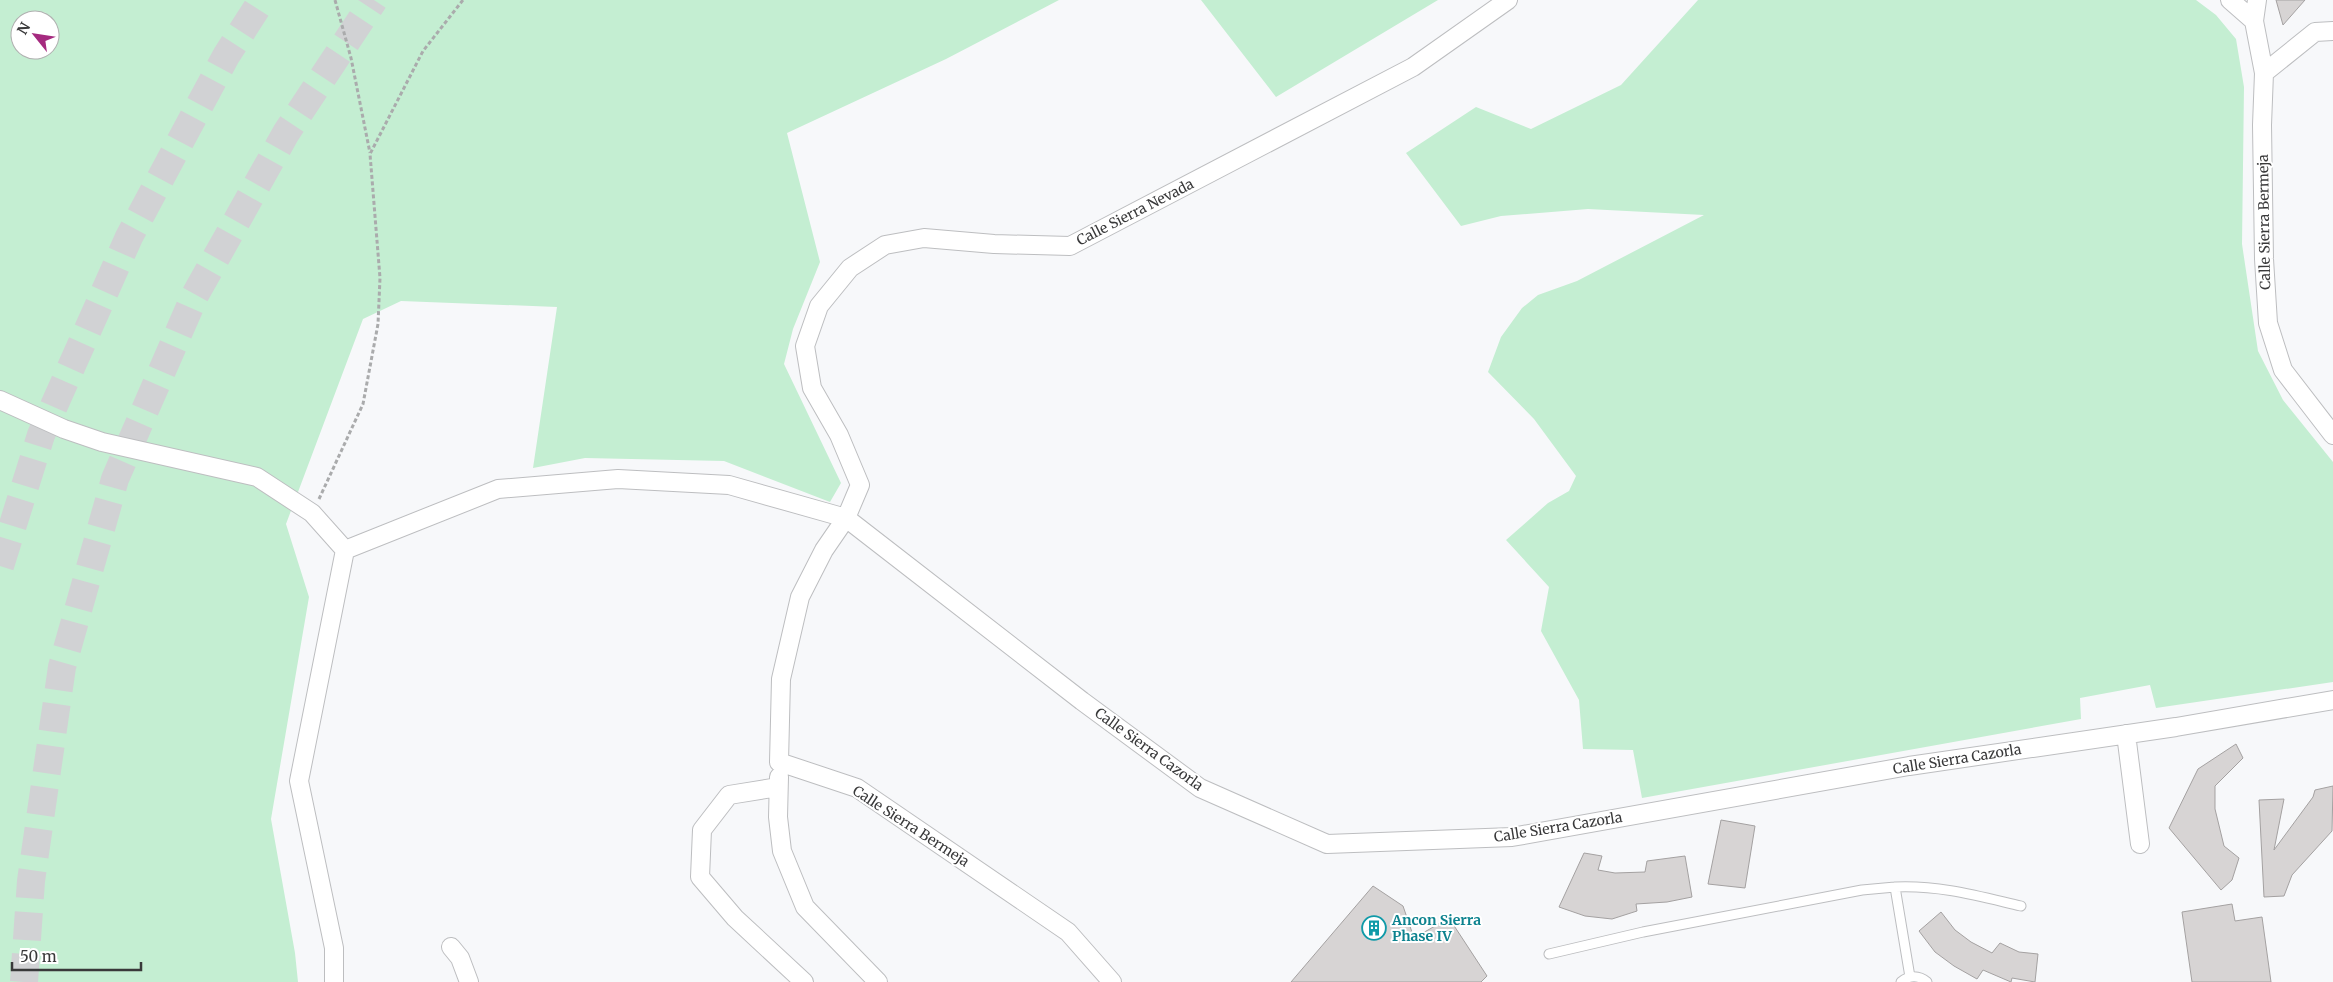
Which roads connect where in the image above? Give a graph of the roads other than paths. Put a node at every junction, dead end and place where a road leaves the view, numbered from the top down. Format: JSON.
{"nodes":[{"id":1,"x":1508,"y":0,"type":"edge"},
{"id":2,"x":2230,"y":0,"type":"edge"},
{"id":3,"x":2257,"y":0,"type":"edge"},
{"id":4,"x":2254,"y":21,"type":"junction"},
{"id":5,"x":2333,"y":31,"type":"edge"},
{"id":6,"x":2264,"y":74,"type":"junction"},
{"id":7,"x":0,"y":400,"type":"edge"},
{"id":8,"x":2333,"y":435,"type":"edge"},
{"id":9,"x":846,"y":518,"type":"junction"},
{"id":10,"x":345,"y":550,"type":"junction"},
{"id":11,"x":2333,"y":700,"type":"edge"},
{"id":12,"x":2126,"y":734,"type":"junction"},
{"id":13,"x":779,"y":762,"type":"junction"},
{"id":14,"x":778,"y":787,"type":"junction"},
{"id":15,"x":2140,"y":844,"type":"dead end"},
{"id":16,"x":1896,"y":887,"type":"junction"},
{"id":17,"x":2021,"y":906,"type":"dead end"},
{"id":18,"x":451,"y":947,"type":"dead end"},
{"id":19,"x":1549,"y":954,"type":"dead end"},
{"id":20,"x":1910,"y":977,"type":"junction"},
{"id":21,"x":334,"y":982,"type":"edge"},
{"id":22,"x":469,"y":982,"type":"edge"},
{"id":23,"x":804,"y":982,"type":"edge"},
{"id":24,"x":878,"y":982,"type":"edge"},
{"id":25,"x":1112,"y":982,"type":"edge"},
{"id":26,"x":1901,"y":982,"type":"edge"},
{"id":27,"x":1927,"y":982,"type":"edge"}],
"edges":[{"from":1,"to":9,"type":"street","name":"Calle Sierra Nevada"},
{"from":2,"to":4,"type":"street"},
{"from":3,"to":4,"type":"street","name":"Calle Sierra Bermeja"},
{"from":4,"to":6,"type":"street","name":"Calle Sierra Bermeja"},
{"from":5,"to":6,"type":"street"},
{"from":6,"to":8,"type":"street","name":"Calle Sierra Bermeja"},
{"from":7,"to":10,"type":"street"},
{"from":9,"to":10,"type":"street"},
{"from":9,"to":12,"type":"street","name":"Calle Sierra Cazorla"},
{"from":9,"to":13,"type":"street"},
{"from":10,"to":21,"type":"street"},
{"from":11,"to":12,"type":"street","name":"Calle Sierra Cazorla"},
{"from":12,"to":15,"type":"street"},
{"from":13,"to":14,"type":"street"},
{"from":13,"to":25,"type":"street","name":"Calle Sierra Bermeja"},
{"from":14,"to":23,"type":"street"},
{"from":14,"to":24,"type":"street"},
{"from":16,"to":17,"type":"lane"},
{"from":16,"to":19,"type":"lane"},
{"from":16,"to":20,"type":"lane"},
{"from":18,"to":22,"type":"street"},
{"from":20,"to":26,"type":"lane"},
{"from":20,"to":27,"type":"lane"}]}
